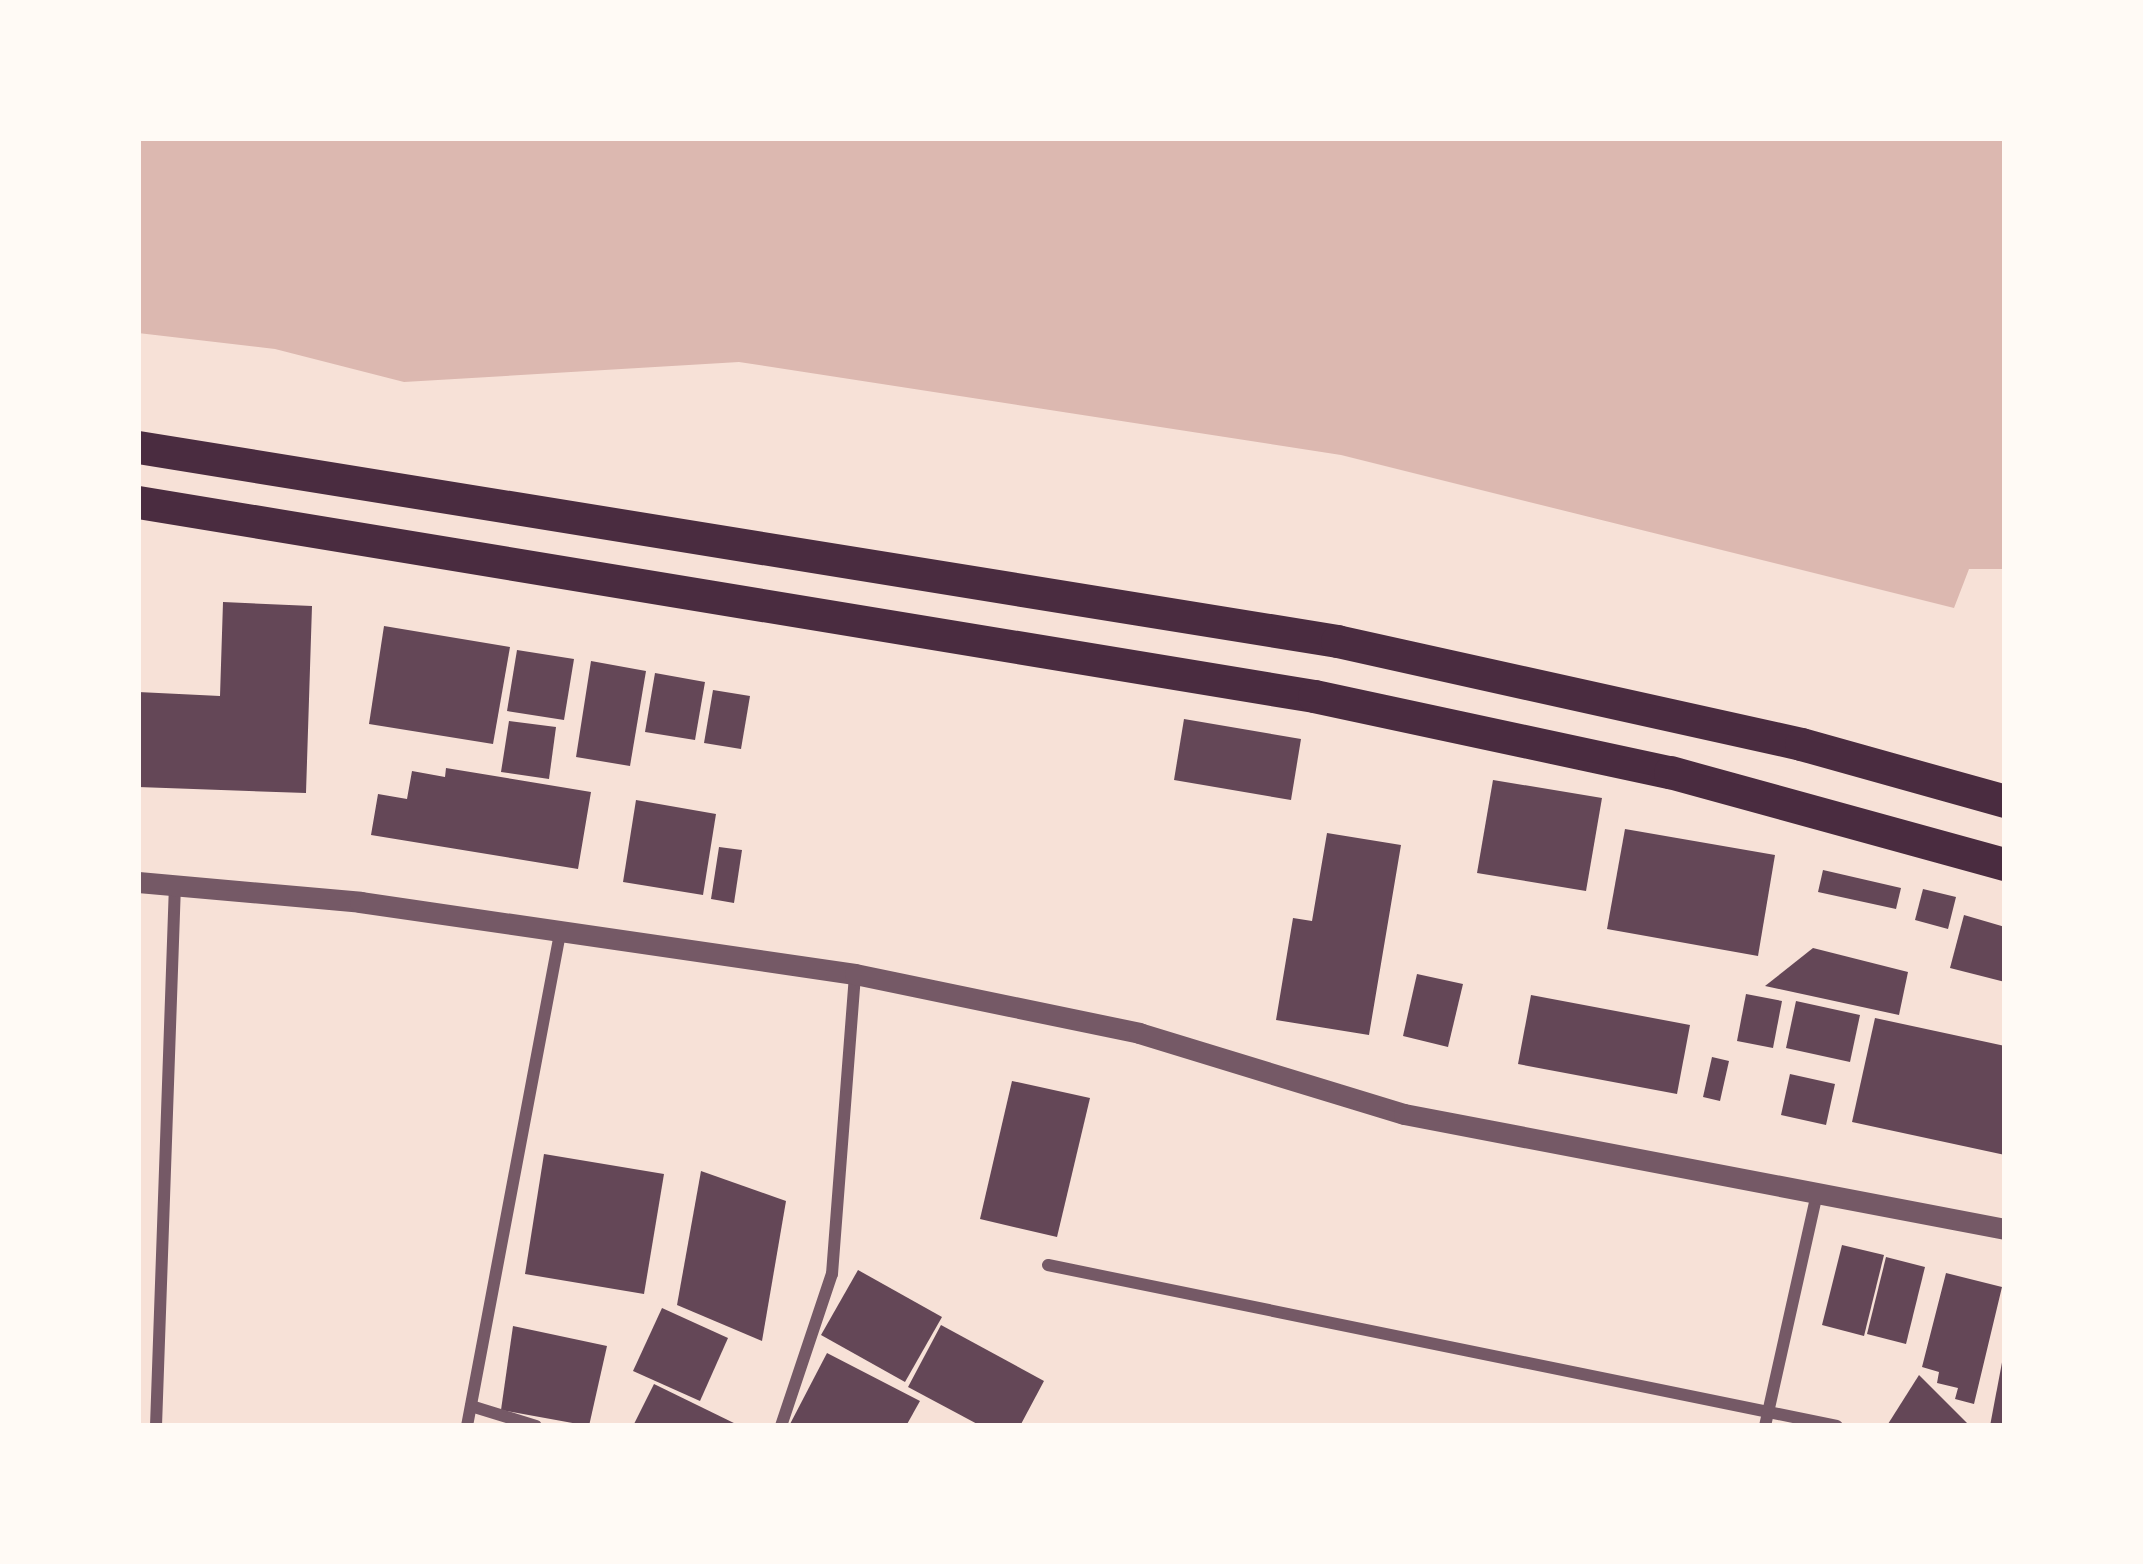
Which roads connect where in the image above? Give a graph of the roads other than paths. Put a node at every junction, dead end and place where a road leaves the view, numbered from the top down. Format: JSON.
{"nodes":[{"id":1,"x":138,"y":447,"type":"edge"},
{"id":2,"x":138,"y":502,"type":"edge"},
{"id":3,"x":2005,"y":801,"type":"edge"},
{"id":4,"x":2005,"y":864,"type":"edge"},
{"id":5,"x":138,"y":882,"type":"edge"},
{"id":6,"x":175,"y":883,"type":"junction"},
{"id":7,"x":561,"y":928,"type":"junction"},
{"id":8,"x":855,"y":974,"type":"junction"},
{"id":9,"x":1817,"y":1193,"type":"junction"},
{"id":10,"x":2005,"y":1229,"type":"edge"},
{"id":11,"x":1048,"y":1264,"type":"dead end"},
{"id":12,"x":471,"y":1406,"type":"junction"},
{"id":13,"x":1769,"y":1409,"type":"junction"},
{"id":14,"x":156,"y":1426,"type":"edge"},
{"id":15,"x":467,"y":1426,"type":"edge"},
{"id":16,"x":536,"y":1426,"type":"edge"},
{"id":17,"x":781,"y":1426,"type":"edge"},
{"id":18,"x":1765,"y":1426,"type":"edge"},
{"id":19,"x":1837,"y":1426,"type":"edge"}],
"edges":[{"from":1,"to":3,"type":"highway"},
{"from":2,"to":4,"type":"highway"},
{"from":5,"to":6,"type":"street"},
{"from":6,"to":7,"type":"street"},
{"from":6,"to":14,"type":"street"},
{"from":7,"to":8,"type":"street"},
{"from":7,"to":12,"type":"street"},
{"from":8,"to":9,"type":"street"},
{"from":8,"to":17,"type":"street"},
{"from":9,"to":10,"type":"street"},
{"from":9,"to":13,"type":"street"},
{"from":11,"to":13,"type":"street"},
{"from":12,"to":15,"type":"street"},
{"from":12,"to":16,"type":"street"},
{"from":13,"to":18,"type":"street"},
{"from":13,"to":19,"type":"street"}]}
